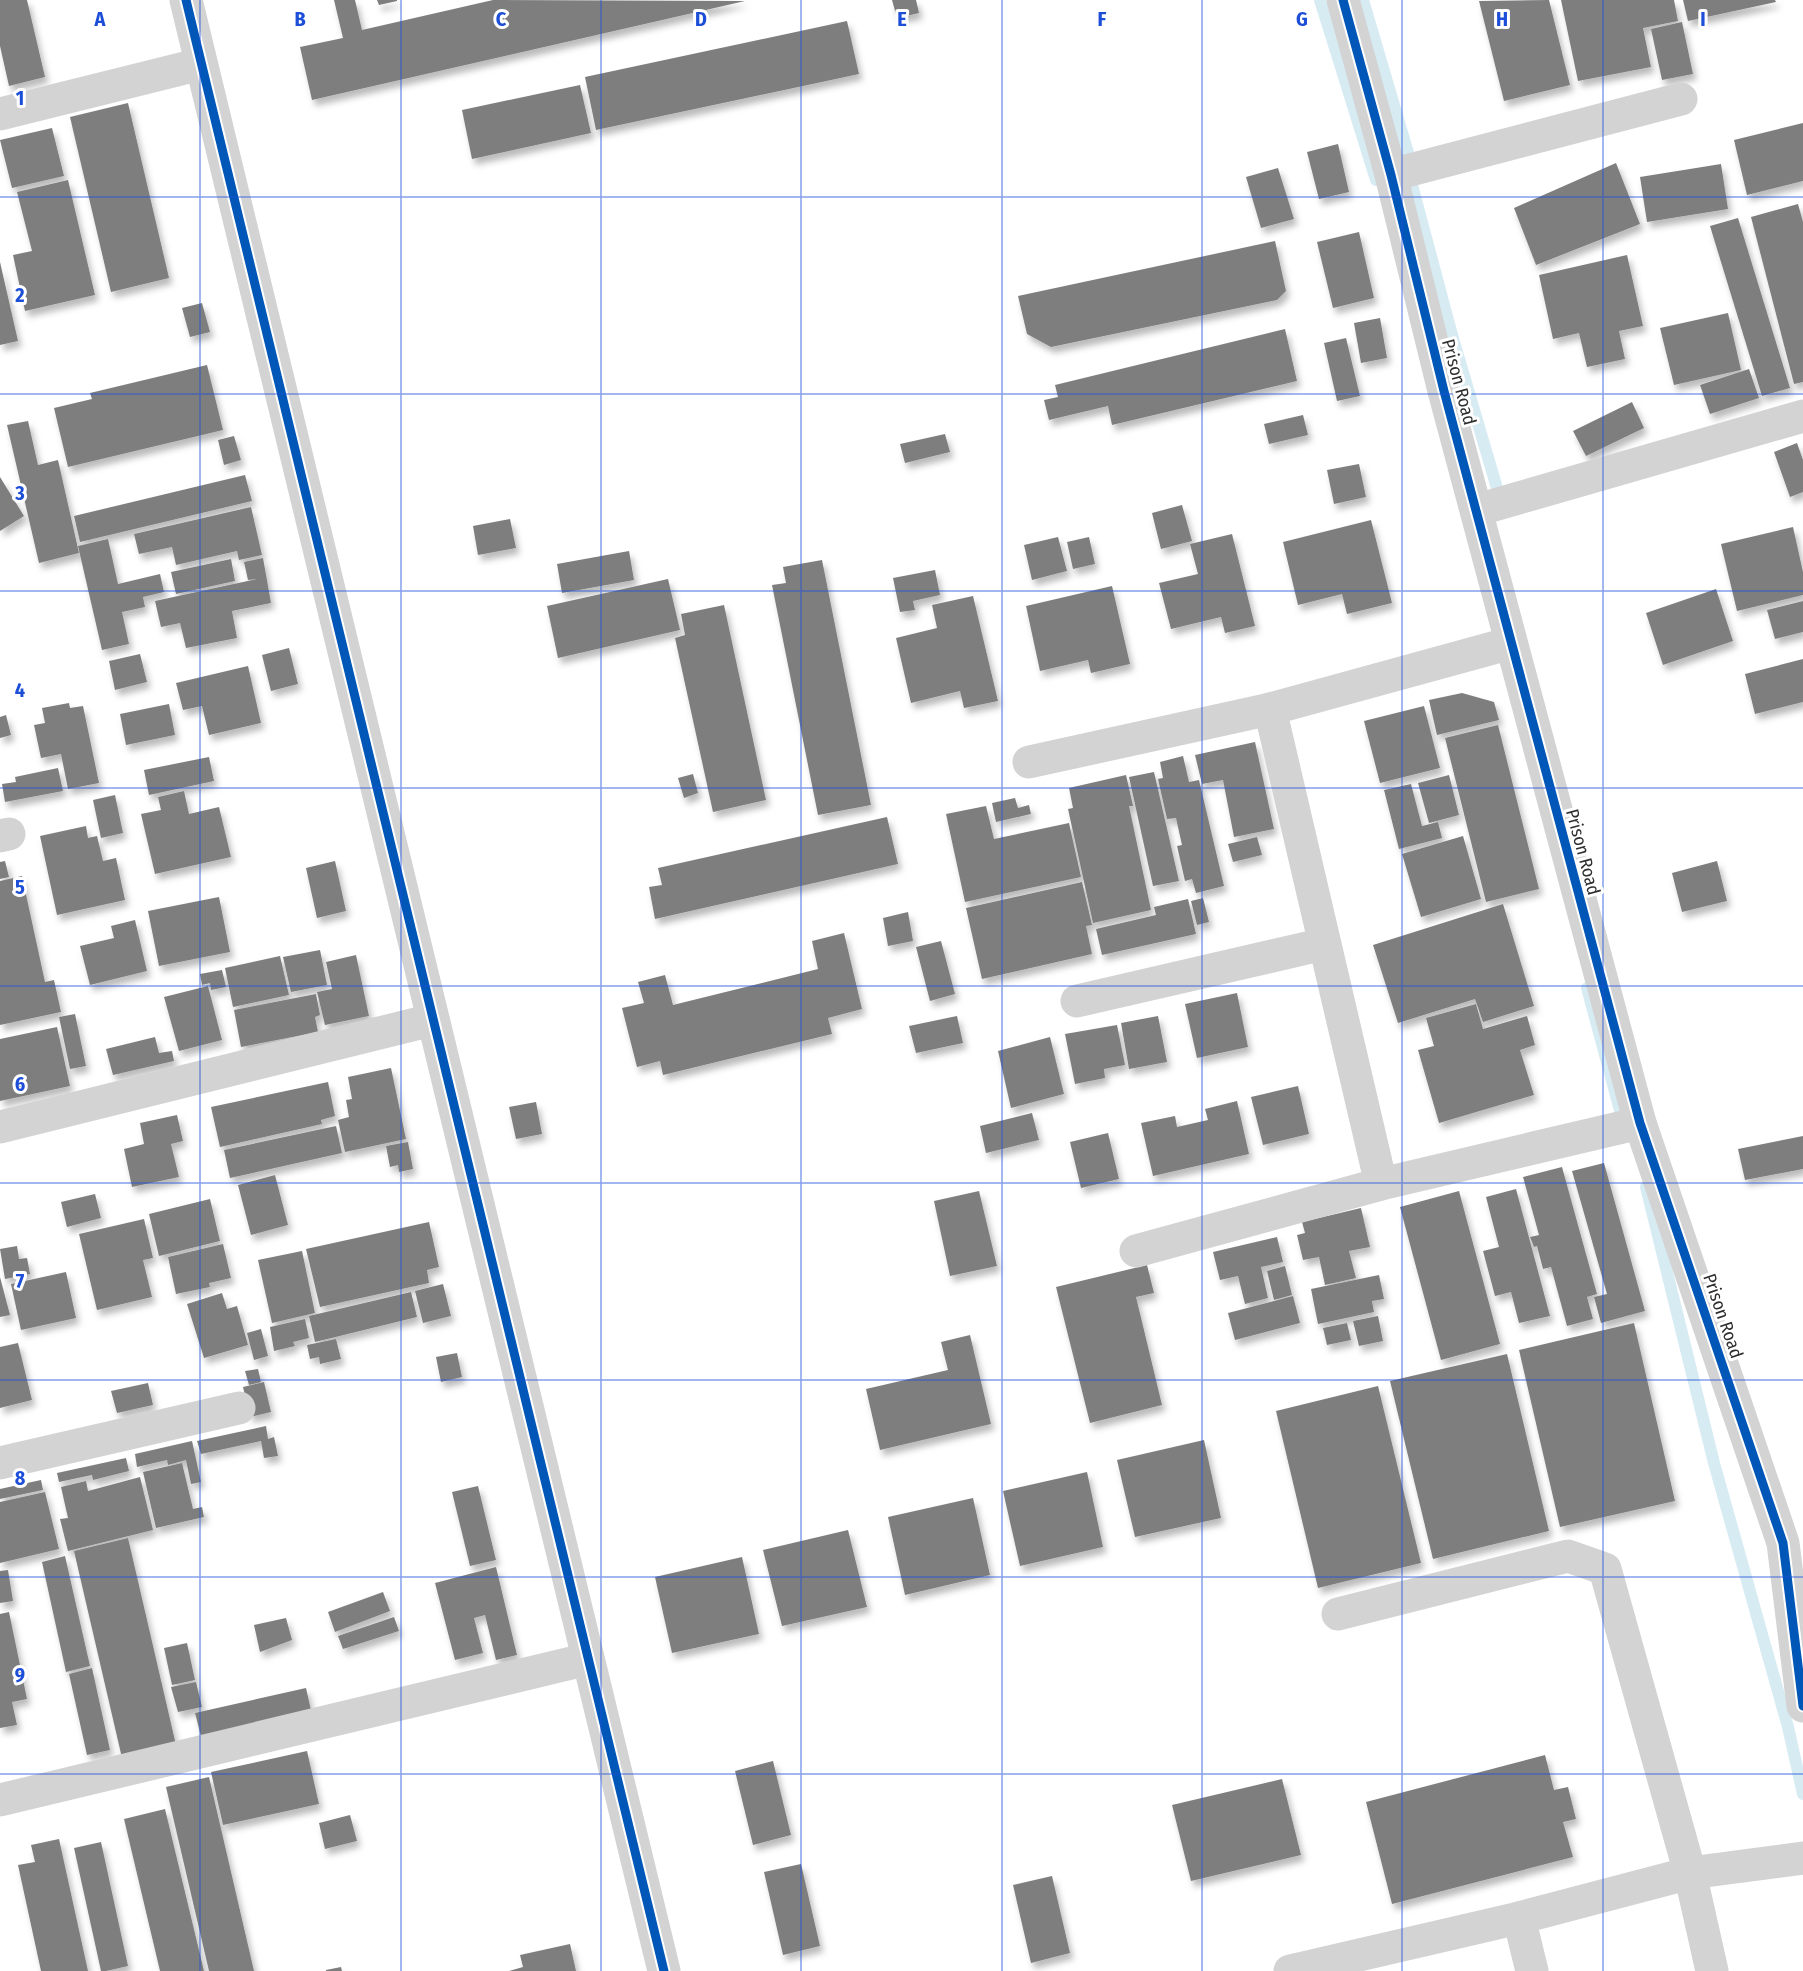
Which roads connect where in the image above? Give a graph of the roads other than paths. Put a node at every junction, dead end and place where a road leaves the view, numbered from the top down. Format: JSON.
{"nodes":[{"id":1,"x":186,"y":0,"type":"edge"},
{"id":2,"x":1344,"y":0,"type":"edge"},
{"id":3,"x":201,"y":64,"type":"junction"},
{"id":4,"x":1682,"y":99,"type":"dead end"},
{"id":5,"x":0,"y":114,"type":"edge"},
{"id":6,"x":1391,"y":176,"type":"junction"},
{"id":7,"x":1803,"y":416,"type":"edge"},
{"id":8,"x":1477,"y":510,"type":"junction"},
{"id":9,"x":1512,"y":643,"type":"junction"},
{"id":10,"x":1270,"y":709,"type":"junction"},
{"id":11,"x":1029,"y":762,"type":"dead end"},
{"id":12,"x":1324,"y":944,"type":"junction"},
{"id":13,"x":1077,"y":1001,"type":"dead end"},
{"id":14,"x":432,"y":1020,"type":"junction"},
{"id":15,"x":1640,"y":1123,"type":"junction"},
{"id":16,"x":0,"y":1127,"type":"edge"},
{"id":17,"x":1381,"y":1184,"type":"junction"},
{"id":18,"x":1137,"y":1251,"type":"dead end"},
{"id":19,"x":239,"y":1408,"type":"dead end"},
{"id":20,"x":0,"y":1463,"type":"edge"},
{"id":21,"x":1793,"y":1531,"type":"edge"},
{"id":22,"x":1338,"y":1614,"type":"dead end"},
{"id":23,"x":588,"y":1659,"type":"junction"},
{"id":24,"x":1803,"y":1706,"type":"edge"},
{"id":25,"x":0,"y":1800,"type":"edge"},
{"id":26,"x":1803,"y":1858,"type":"edge"},
{"id":27,"x":1690,"y":1873,"type":"junction"},
{"id":28,"x":1519,"y":1918,"type":"junction"},
{"id":29,"x":664,"y":1971,"type":"edge"},
{"id":30,"x":1290,"y":1971,"type":"edge"},
{"id":31,"x":1532,"y":1971,"type":"edge"},
{"id":32,"x":1712,"y":1971,"type":"edge"}],
"edges":[{"from":1,"to":3,"type":"street"},
{"from":2,"to":6,"type":"street","name":"Prison Road"},
{"from":3,"to":5,"type":"street"},
{"from":3,"to":14,"type":"street"},
{"from":4,"to":6,"type":"street"},
{"from":6,"to":8,"type":"street","name":"Prison Road"},
{"from":7,"to":8,"type":"street"},
{"from":8,"to":9,"type":"street","name":"Prison Road"},
{"from":9,"to":10,"type":"street"},
{"from":9,"to":15,"type":"street","name":"Prison Road"},
{"from":10,"to":11,"type":"street"},
{"from":10,"to":12,"type":"street"},
{"from":12,"to":13,"type":"street"},
{"from":12,"to":17,"type":"street"},
{"from":14,"to":16,"type":"street"},
{"from":14,"to":23,"type":"street"},
{"from":15,"to":17,"type":"street"},
{"from":15,"to":21,"type":"street","name":"Prison Road"},
{"from":17,"to":18,"type":"street"},
{"from":19,"to":20,"type":"street"},
{"from":21,"to":24,"type":"street","name":"Prison Road"},
{"from":22,"to":27,"type":"street"},
{"from":23,"to":25,"type":"street"},
{"from":23,"to":29,"type":"street"},
{"from":26,"to":27,"type":"street"},
{"from":27,"to":28,"type":"street"},
{"from":27,"to":32,"type":"street"},
{"from":28,"to":30,"type":"street"},
{"from":28,"to":31,"type":"street"}]}
